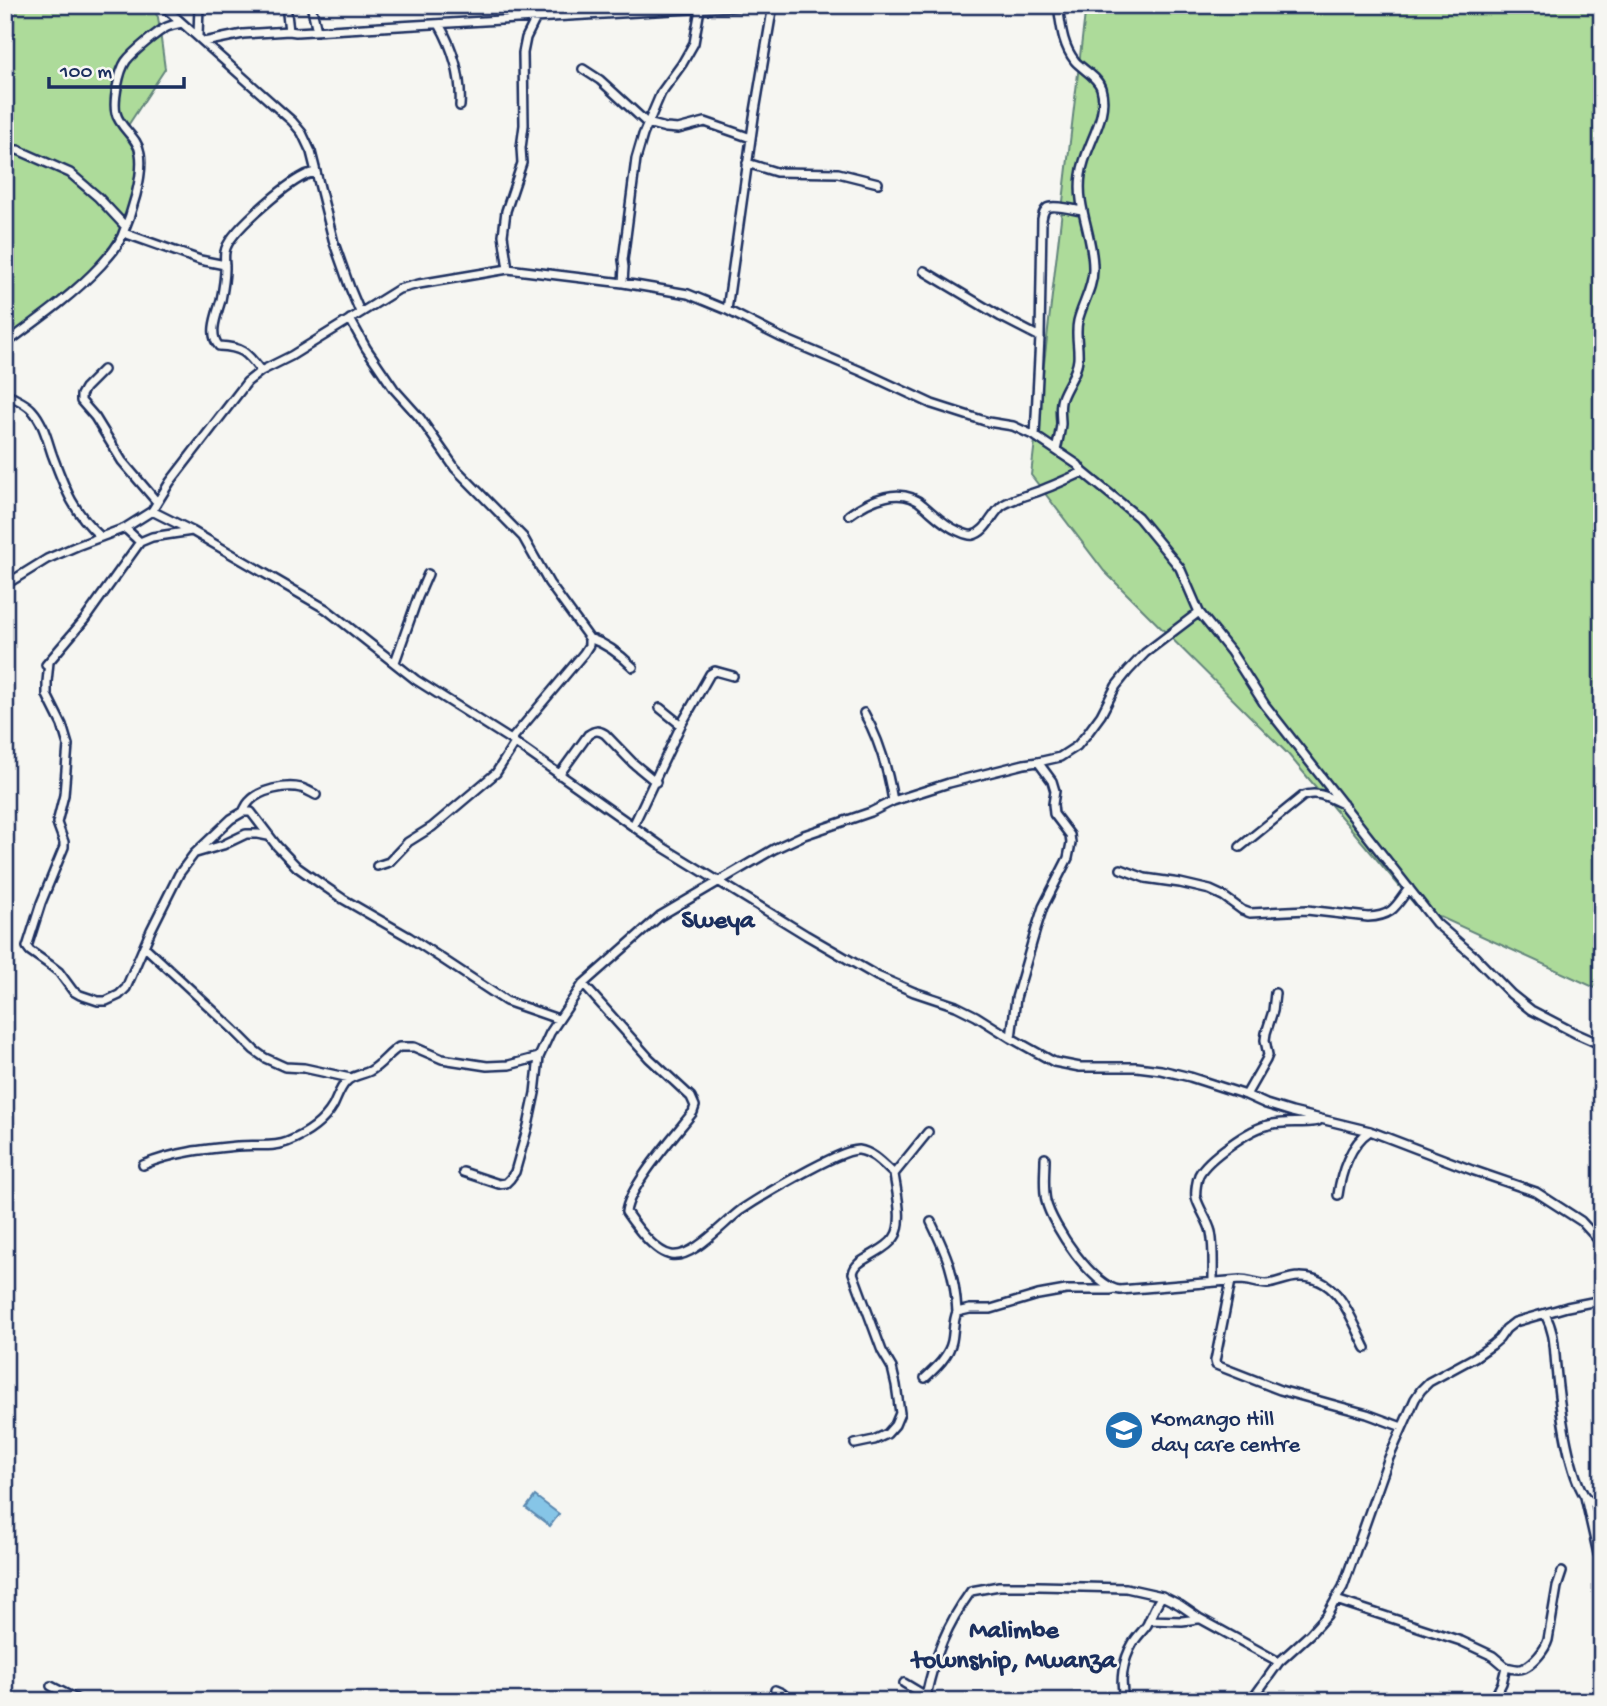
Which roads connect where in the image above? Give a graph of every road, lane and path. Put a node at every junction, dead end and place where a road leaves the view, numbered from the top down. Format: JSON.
{"nodes":[{"id":1,"x":162,"y":5,"type":"edge"},
{"id":2,"x":199,"y":5,"type":"edge"},
{"id":3,"x":286,"y":5,"type":"edge"},
{"id":4,"x":311,"y":5,"type":"edge"},
{"id":5,"x":773,"y":5,"type":"edge"},
{"id":6,"x":1058,"y":5,"type":"edge"},
{"id":7,"x":683,"y":7,"type":"edge"},
{"id":8,"x":700,"y":9,"type":"junction"},
{"id":9,"x":536,"y":18,"type":"junction"},
{"id":10,"x":182,"y":23,"type":"junction"},
{"id":11,"x":439,"y":24,"type":"junction"},
{"id":12,"x":289,"y":31,"type":"junction"},
{"id":13,"x":317,"y":31,"type":"junction"},
{"id":14,"x":201,"y":39,"type":"junction"},
{"id":15,"x":583,"y":69,"type":"dead end"},
{"id":16,"x":460,"y":106,"type":"dead end"},
{"id":17,"x":647,"y":123,"type":"junction"},
{"id":18,"x":751,"y":138,"type":"junction"},
{"id":19,"x":5,"y":150,"type":"edge"},
{"id":20,"x":747,"y":163,"type":"junction"},
{"id":21,"x":315,"y":172,"type":"junction"},
{"id":22,"x":878,"y":183,"type":"dead end"},
{"id":23,"x":1082,"y":211,"type":"junction"},
{"id":24,"x":125,"y":229,"type":"junction"},
{"id":25,"x":225,"y":265,"type":"junction"},
{"id":26,"x":508,"y":269,"type":"junction"},
{"id":27,"x":925,"y":271,"type":"dead end"},
{"id":28,"x":623,"y":283,"type":"junction"},
{"id":29,"x":727,"y":310,"type":"junction"},
{"id":30,"x":360,"y":312,"type":"junction"},
{"id":31,"x":350,"y":319,"type":"junction"},
{"id":32,"x":1040,"y":337,"type":"junction"},
{"id":33,"x":5,"y":344,"type":"edge"},
{"id":34,"x":103,"y":370,"type":"dead end"},
{"id":35,"x":261,"y":371,"type":"junction"},
{"id":36,"x":5,"y":393,"type":"edge"},
{"id":37,"x":1035,"y":436,"type":"junction"},
{"id":38,"x":1056,"y":450,"type":"junction"},
{"id":39,"x":1083,"y":472,"type":"junction"},
{"id":40,"x":157,"y":502,"type":"junction"},
{"id":41,"x":152,"y":511,"type":"junction"},
{"id":42,"x":849,"y":515,"type":"dead end"},
{"id":43,"x":125,"y":528,"type":"junction"},
{"id":44,"x":192,"y":531,"type":"junction"},
{"id":45,"x":101,"y":537,"type":"junction"},
{"id":46,"x":140,"y":542,"type":"junction"},
{"id":47,"x":428,"y":574,"type":"dead end"},
{"id":48,"x":5,"y":585,"type":"edge"},
{"id":49,"x":1199,"y":612,"type":"junction"},
{"id":50,"x":589,"y":638,"type":"junction"},
{"id":51,"x":395,"y":662,"type":"junction"},
{"id":52,"x":633,"y":667,"type":"dead end"},
{"id":53,"x":733,"y":676,"type":"dead end"},
{"id":54,"x":660,"y":708,"type":"dead end"},
{"id":55,"x":864,"y":713,"type":"dead end"},
{"id":56,"x":681,"y":725,"type":"junction"},
{"id":57,"x":513,"y":742,"type":"junction"},
{"id":58,"x":1038,"y":762,"type":"junction"},
{"id":59,"x":559,"y":775,"type":"junction"},
{"id":60,"x":656,"y":782,"type":"junction"},
{"id":61,"x":316,"y":795,"type":"dead end"},
{"id":62,"x":893,"y":802,"type":"junction"},
{"id":63,"x":1344,"y":804,"type":"junction"},
{"id":64,"x":243,"y":812,"type":"junction"},
{"id":65,"x":633,"y":826,"type":"junction"},
{"id":66,"x":268,"y":836,"type":"junction"},
{"id":67,"x":1240,"y":847,"type":"dead end"},
{"id":68,"x":194,"y":854,"type":"junction"},
{"id":69,"x":377,"y":866,"type":"dead end"},
{"id":70,"x":1121,"y":869,"type":"dead end"},
{"id":71,"x":719,"y":882,"type":"junction"},
{"id":72,"x":1409,"y":888,"type":"junction"},
{"id":73,"x":144,"y":946,"type":"junction"},
{"id":74,"x":583,"y":984,"type":"junction"},
{"id":75,"x":1275,"y":993,"type":"dead end"},
{"id":76,"x":558,"y":1019,"type":"junction"},
{"id":77,"x":1011,"y":1038,"type":"junction"},
{"id":78,"x":1602,"y":1045,"type":"edge"},
{"id":79,"x":539,"y":1056,"type":"junction"},
{"id":80,"x":350,"y":1078,"type":"junction"},
{"id":81,"x":1246,"y":1095,"type":"junction"},
{"id":82,"x":1322,"y":1120,"type":"junction"},
{"id":83,"x":1370,"y":1131,"type":"junction"},
{"id":84,"x":928,"y":1132,"type":"dead end"},
{"id":85,"x":1045,"y":1158,"type":"dead end"},
{"id":86,"x":143,"y":1165,"type":"dead end"},
{"id":87,"x":463,"y":1172,"type":"dead end"},
{"id":88,"x":894,"y":1174,"type":"junction"},
{"id":89,"x":1338,"y":1195,"type":"dead end"},
{"id":90,"x":931,"y":1222,"type":"dead end"},
{"id":91,"x":1602,"y":1244,"type":"edge"},
{"id":92,"x":1213,"y":1281,"type":"junction"},
{"id":93,"x":1231,"y":1281,"type":"junction"},
{"id":94,"x":1111,"y":1290,"type":"junction"},
{"id":95,"x":1602,"y":1300,"type":"edge"},
{"id":96,"x":957,"y":1312,"type":"junction"},
{"id":97,"x":1545,"y":1314,"type":"junction"},
{"id":98,"x":1366,"y":1348,"type":"dead end"},
{"id":99,"x":925,"y":1378,"type":"dead end"},
{"id":100,"x":1402,"y":1427,"type":"junction"},
{"id":101,"x":855,"y":1444,"type":"dead end"},
{"id":102,"x":1585,"y":1496,"type":"junction"},
{"id":103,"x":1602,"y":1507,"type":"edge"},
{"id":104,"x":1598,"y":1554,"type":"dead end"},
{"id":105,"x":1562,"y":1572,"type":"dead end"},
{"id":106,"x":1162,"y":1596,"type":"junction"},
{"id":107,"x":1336,"y":1600,"type":"junction"},
{"id":108,"x":1199,"y":1618,"type":"junction"},
{"id":109,"x":1149,"y":1620,"type":"junction"},
{"id":110,"x":1279,"y":1662,"type":"junction"},
{"id":111,"x":1506,"y":1667,"type":"junction"},
{"id":112,"x":904,"y":1683,"type":"dead end"},
{"id":113,"x":51,"y":1686,"type":"dead end"},
{"id":114,"x":775,"y":1690,"type":"dead end"},
{"id":115,"x":926,"y":1696,"type":"junction"},
{"id":116,"x":80,"y":1701,"type":"edge"},
{"id":117,"x":791,"y":1701,"type":"edge"},
{"id":118,"x":934,"y":1701,"type":"edge"},
{"id":119,"x":1125,"y":1701,"type":"edge"},
{"id":120,"x":1251,"y":1701,"type":"edge"},
{"id":121,"x":1493,"y":1701,"type":"edge"}],
"edges":[{"from":1,"to":10,"type":"street"},
{"from":2,"to":14,"type":"street"},
{"from":3,"to":12,"type":"street"},
{"from":4,"to":13,"type":"street"},
{"from":5,"to":8,"type":"street"},
{"from":5,"to":18,"type":"street"},
{"from":6,"to":23,"type":"street"},
{"from":7,"to":8,"type":"street"},
{"from":7,"to":9,"type":"street"},
{"from":8,"to":17,"type":"street"},
{"from":9,"to":11,"type":"street"},
{"from":9,"to":26,"type":"street"},
{"from":10,"to":14,"type":"street"},
{"from":10,"to":24,"type":"street"},
{"from":11,"to":13,"type":"street"},
{"from":11,"to":16,"type":"street"},
{"from":12,"to":13,"type":"street"},
{"from":12,"to":14,"type":"street"},
{"from":14,"to":21,"type":"street"},
{"from":15,"to":17,"type":"street"},
{"from":17,"to":18,"type":"street"},
{"from":17,"to":28,"type":"street"},
{"from":18,"to":20,"type":"street"},
{"from":19,"to":24,"type":"street"},
{"from":20,"to":22,"type":"street"},
{"from":20,"to":29,"type":"street"},
{"from":21,"to":25,"type":"street"},
{"from":21,"to":30,"type":"street"},
{"from":23,"to":32,"type":"street"},
{"from":23,"to":38,"type":"street"},
{"from":24,"to":25,"type":"street"},
{"from":24,"to":33,"type":"street"},
{"from":25,"to":35,"type":"street"},
{"from":26,"to":28,"type":"street"},
{"from":26,"to":30,"type":"street"},
{"from":27,"to":32,"type":"street"},
{"from":28,"to":29,"type":"street"},
{"from":29,"to":37,"type":"street"},
{"from":30,"to":31,"type":"street"},
{"from":31,"to":35,"type":"street"},
{"from":31,"to":50,"type":"street"},
{"from":32,"to":37,"type":"street"},
{"from":34,"to":40,"type":"street"},
{"from":35,"to":40,"type":"street"},
{"from":36,"to":45,"type":"street"},
{"from":37,"to":38,"type":"street"},
{"from":38,"to":39,"type":"street"},
{"from":39,"to":42,"type":"street"},
{"from":39,"to":49,"type":"street"},
{"from":40,"to":41,"type":"street"},
{"from":41,"to":43,"type":"street"},
{"from":41,"to":44,"type":"street"},
{"from":43,"to":45,"type":"street"},
{"from":43,"to":46,"type":"street"},
{"from":44,"to":46,"type":"street"},
{"from":44,"to":51,"type":"street"},
{"from":45,"to":48,"type":"street"},
{"from":46,"to":73,"type":"street"},
{"from":47,"to":51,"type":"street"},
{"from":49,"to":58,"type":"street"},
{"from":49,"to":63,"type":"street"},
{"from":50,"to":52,"type":"street"},
{"from":50,"to":57,"type":"street"},
{"from":51,"to":57,"type":"street"},
{"from":53,"to":56,"type":"street"},
{"from":54,"to":56,"type":"street"},
{"from":55,"to":62,"type":"street"},
{"from":56,"to":60,"type":"street"},
{"from":57,"to":59,"type":"street"},
{"from":57,"to":69,"type":"street"},
{"from":58,"to":62,"type":"street"},
{"from":58,"to":77,"type":"street"},
{"from":59,"to":60,"type":"street"},
{"from":59,"to":65,"type":"street"},
{"from":60,"to":65,"type":"street"},
{"from":61,"to":64,"type":"street"},
{"from":62,"to":71,"type":"street"},
{"from":63,"to":67,"type":"street"},
{"from":63,"to":72,"type":"street"},
{"from":64,"to":66,"type":"street"},
{"from":64,"to":68,"type":"street"},
{"from":65,"to":71,"type":"street"},
{"from":66,"to":68,"type":"street"},
{"from":66,"to":76,"type":"street"},
{"from":68,"to":73,"type":"street"},
{"from":70,"to":72,"type":"street"},
{"from":71,"to":74,"type":"street"},
{"from":71,"to":77,"type":"street"},
{"from":72,"to":78,"type":"street"},
{"from":73,"to":80,"type":"street"},
{"from":74,"to":76,"type":"street"},
{"from":74,"to":88,"type":"street"},
{"from":75,"to":81,"type":"street"},
{"from":76,"to":79,"type":"street"},
{"from":77,"to":81,"type":"street"},
{"from":79,"to":80,"type":"street"},
{"from":79,"to":87,"type":"street"},
{"from":80,"to":86,"type":"street"},
{"from":81,"to":82,"type":"street"},
{"from":82,"to":83,"type":"street"},
{"from":82,"to":92,"type":"street"},
{"from":83,"to":89,"type":"street"},
{"from":83,"to":91,"type":"street"},
{"from":84,"to":88,"type":"street"},
{"from":85,"to":94,"type":"street"},
{"from":88,"to":101,"type":"street"},
{"from":90,"to":96,"type":"street"},
{"from":92,"to":93,"type":"street"},
{"from":92,"to":94,"type":"street"},
{"from":93,"to":98,"type":"street"},
{"from":93,"to":100,"type":"street"},
{"from":94,"to":96,"type":"street"},
{"from":95,"to":97,"type":"street"},
{"from":96,"to":99,"type":"street"},
{"from":97,"to":100,"type":"street"},
{"from":97,"to":102,"type":"street"},
{"from":100,"to":107,"type":"street"},
{"from":102,"to":103,"type":"street"},
{"from":102,"to":104,"type":"street"},
{"from":105,"to":111,"type":"street"},
{"from":106,"to":108,"type":"street"},
{"from":106,"to":109,"type":"street"},
{"from":106,"to":115,"type":"street"},
{"from":107,"to":110,"type":"street"},
{"from":107,"to":111,"type":"street"},
{"from":108,"to":109,"type":"street"},
{"from":108,"to":110,"type":"street"},
{"from":109,"to":119,"type":"street"},
{"from":110,"to":120,"type":"street"},
{"from":111,"to":121,"type":"street"},
{"from":112,"to":115,"type":"street"},
{"from":113,"to":116,"type":"street"},
{"from":114,"to":117,"type":"street"},
{"from":115,"to":118,"type":"street"}]}
